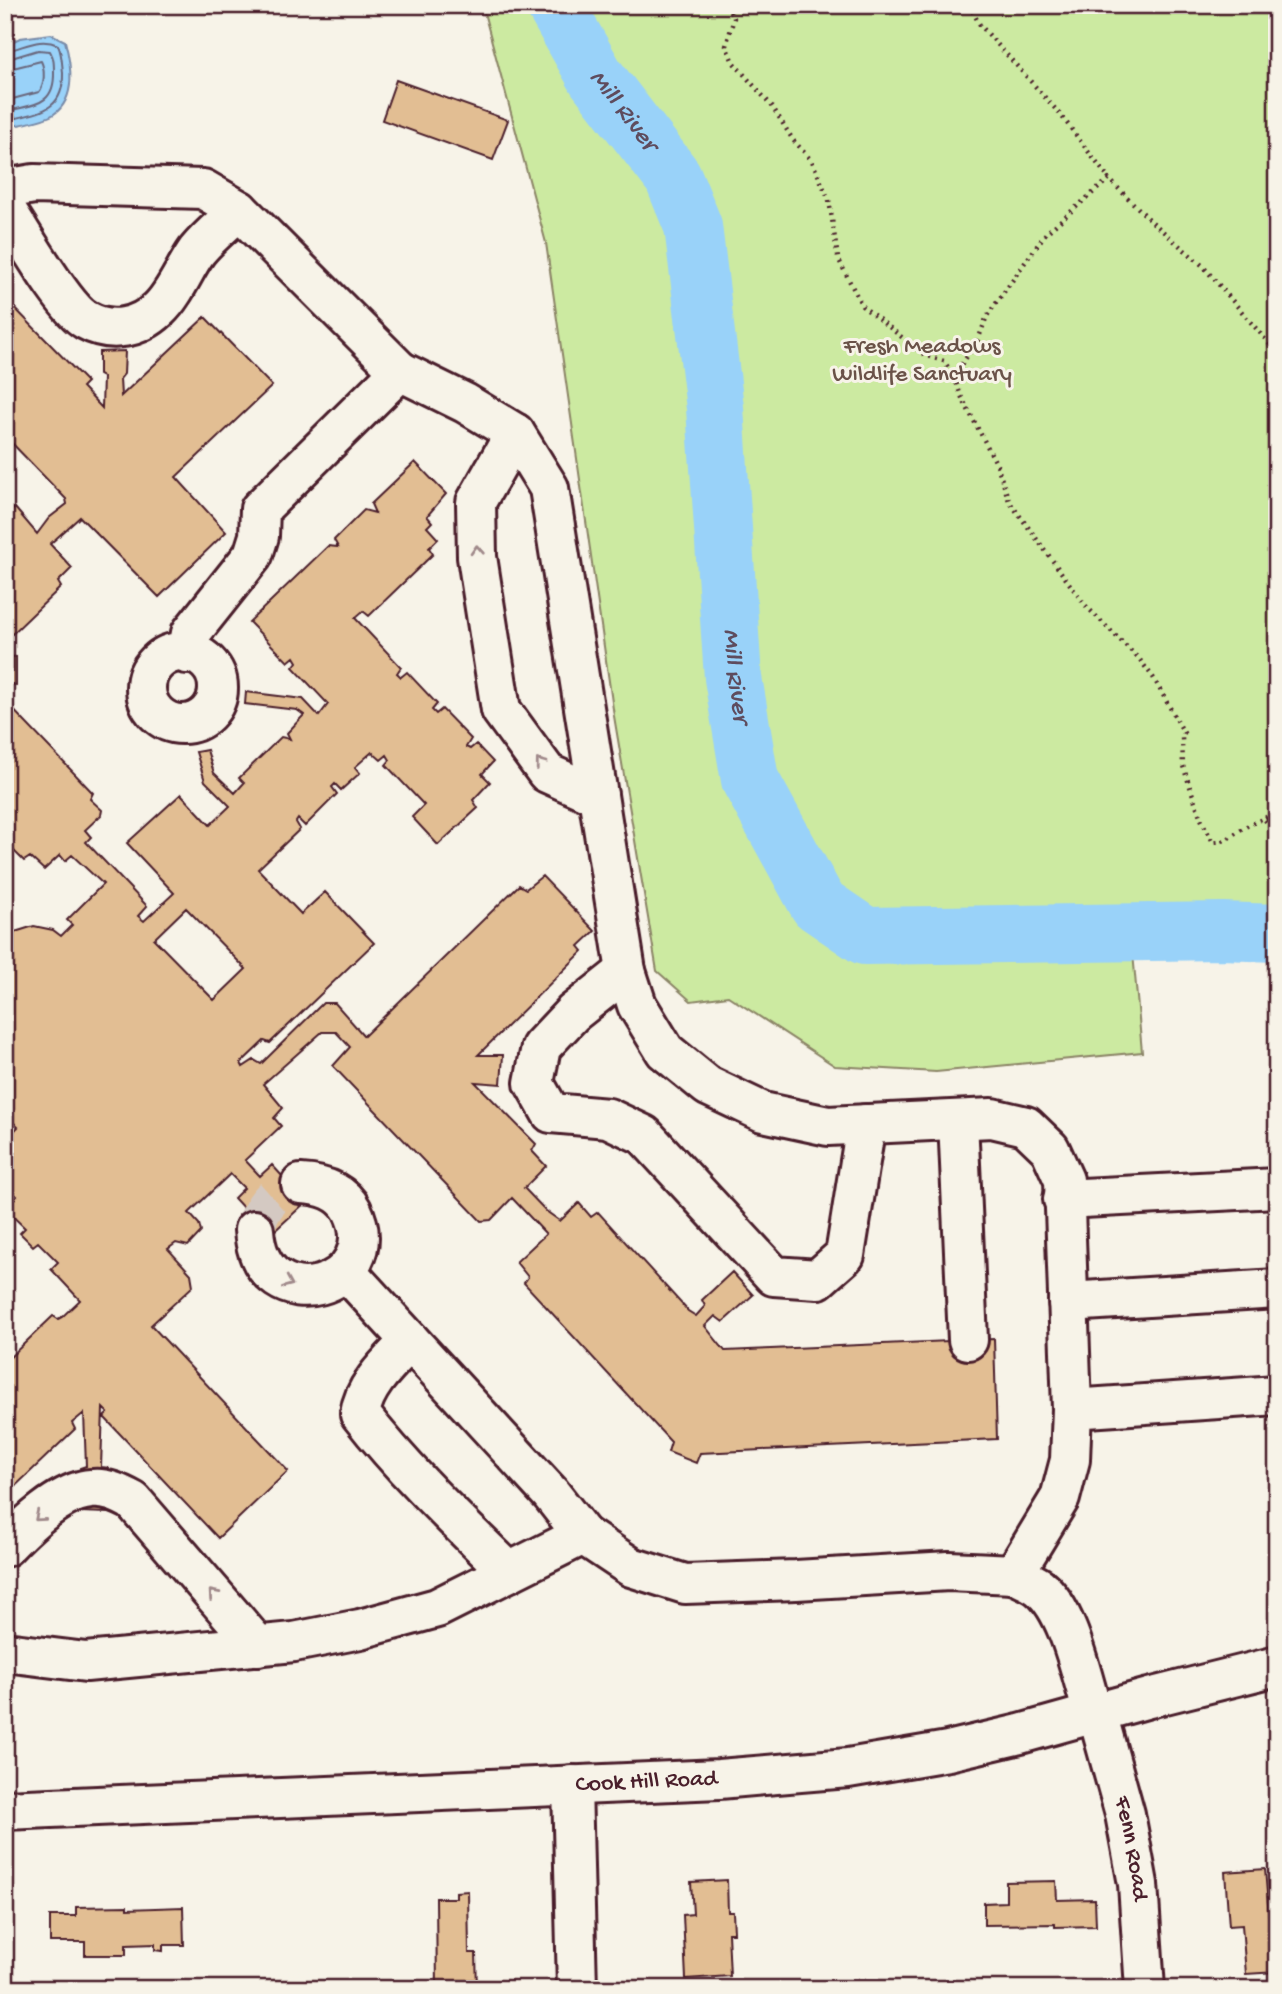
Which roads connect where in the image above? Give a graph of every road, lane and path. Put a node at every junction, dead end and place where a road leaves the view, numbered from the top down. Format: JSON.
{"nodes":[{"id":1,"x":727,"y":5,"type":"edge"},
{"id":2,"x":970,"y":5,"type":"edge"},
{"id":3,"x":1109,"y":179,"type":"junction"},
{"id":4,"x":5,"y":189,"type":"edge"},
{"id":5,"x":5,"y":208,"type":"edge"},
{"id":6,"x":239,"y":210,"type":"junction"},
{"id":7,"x":1277,"y":353,"type":"edge"},
{"id":8,"x":400,"y":371,"type":"junction"},
{"id":9,"x":954,"y":376,"type":"junction"},
{"id":10,"x":515,"y":432,"type":"junction"},
{"id":11,"x":187,"y":654,"type":"dead end"},
{"id":12,"x":598,"y":796,"type":"junction"},
{"id":13,"x":1277,"y":810,"type":"edge"},
{"id":14,"x":1265,"y":820,"type":"junction"},
{"id":15,"x":1277,"y":835,"type":"edge"},
{"id":16,"x":626,"y":971,"type":"junction"},
{"id":17,"x":958,"y":1120,"type":"junction"},
{"id":18,"x":866,"y":1124,"type":"junction"},
{"id":19,"x":301,"y":1184,"type":"tunnel mouth"},
{"id":20,"x":1277,"y":1188,"type":"edge"},
{"id":21,"x":1063,"y":1199,"type":"junction"},
{"id":22,"x":254,"y":1230,"type":"tunnel mouth"},
{"id":23,"x":346,"y":1271,"type":"junction"},
{"id":24,"x":1277,"y":1289,"type":"edge"},
{"id":25,"x":1068,"y":1302,"type":"junction"},
{"id":26,"x":968,"y":1340,"type":"dead end"},
{"id":27,"x":410,"y":1341,"type":"junction"},
{"id":28,"x":1277,"y":1395,"type":"edge"},
{"id":29,"x":1072,"y":1409,"type":"junction"},
{"id":30,"x":583,"y":1535,"type":"junction"},
{"id":31,"x":5,"y":1547,"type":"edge"},
{"id":32,"x":509,"y":1572,"type":"junction"},
{"id":33,"x":1014,"y":1574,"type":"junction"},
{"id":34,"x":258,"y":1646,"type":"junction"},
{"id":35,"x":5,"y":1651,"type":"edge"},
{"id":36,"x":1277,"y":1665,"type":"edge"},
{"id":37,"x":1095,"y":1713,"type":"junction"},
{"id":38,"x":572,"y":1785,"type":"junction"},
{"id":39,"x":5,"y":1810,"type":"edge"},
{"id":40,"x":577,"y":1989,"type":"edge"},
{"id":41,"x":1145,"y":1989,"type":"edge"}],
"edges":[{"from":1,"to":9,"type":"path"},
{"from":2,"to":3,"type":"path"},
{"from":3,"to":7,"type":"path"},
{"from":3,"to":9,"type":"path"},
{"from":4,"to":6,"type":"street"},
{"from":5,"to":6,"type":"street"},
{"from":6,"to":8,"type":"street"},
{"from":8,"to":10,"type":"street"},
{"from":8,"to":11,"type":"street"},
{"from":9,"to":14,"type":"path"},
{"from":10,"to":12,"type":"street"},
{"from":12,"to":10,"type":"street","one_way":true},
{"from":12,"to":16,"type":"street"},
{"from":13,"to":14,"type":"path"},
{"from":14,"to":15,"type":"path"},
{"from":16,"to":18,"type":"street"},
{"from":16,"to":18,"type":"street"},
{"from":17,"to":18,"type":"street"},
{"from":17,"to":21,"type":"street"},
{"from":17,"to":26,"type":"street"},
{"from":19,"to":23,"type":"street"},
{"from":20,"to":21,"type":"street"},
{"from":21,"to":25,"type":"street"},
{"from":22,"to":23,"type":"street","one_way":true},
{"from":23,"to":27,"type":"street"},
{"from":24,"to":25,"type":"street"},
{"from":25,"to":29,"type":"street"},
{"from":27,"to":30,"type":"street"},
{"from":27,"to":32,"type":"street"},
{"from":28,"to":29,"type":"street"},
{"from":29,"to":33,"type":"street"},
{"from":30,"to":32,"type":"street"},
{"from":30,"to":33,"type":"street"},
{"from":34,"to":31,"type":"street","one_way":true},
{"from":32,"to":34,"type":"street"},
{"from":33,"to":37,"type":"street","name":"Fenn Road"},
{"from":34,"to":35,"type":"street"},
{"from":36,"to":37,"type":"street","name":"Cook Hill Road"},
{"from":37,"to":38,"type":"street","name":"Cook Hill Road"},
{"from":37,"to":41,"type":"street","name":"Fenn Road"},
{"from":38,"to":39,"type":"street","name":"Cook Hill Road"},
{"from":38,"to":40,"type":"street"}]}
